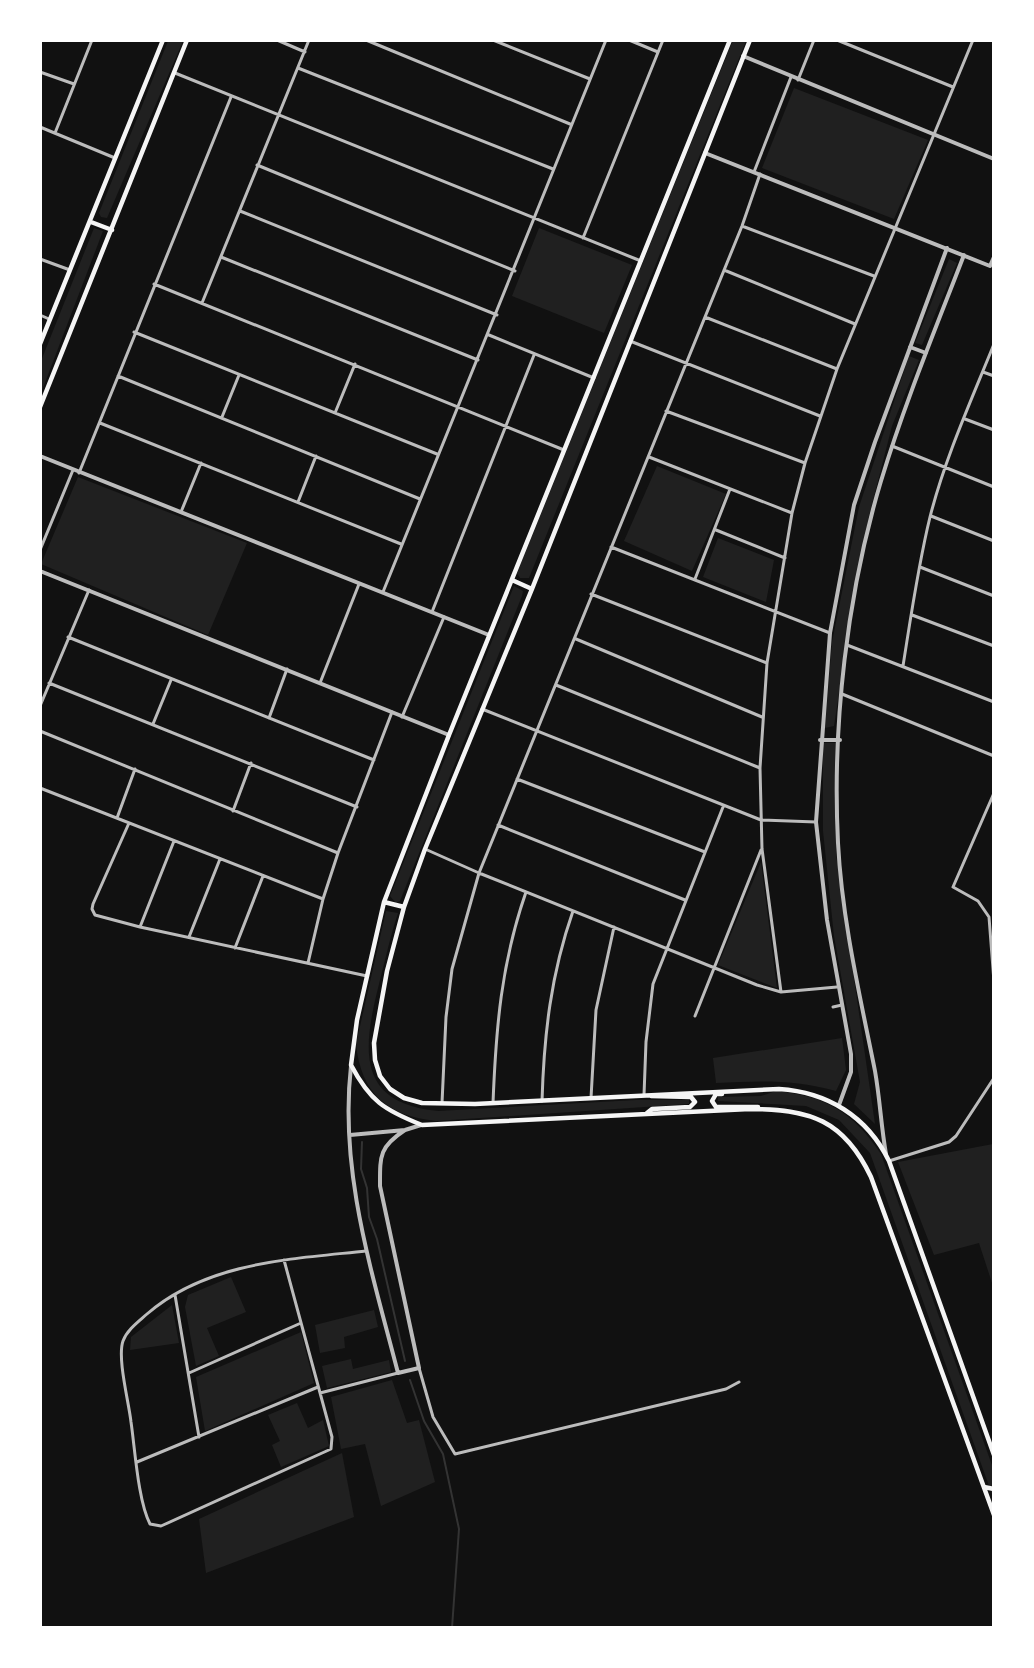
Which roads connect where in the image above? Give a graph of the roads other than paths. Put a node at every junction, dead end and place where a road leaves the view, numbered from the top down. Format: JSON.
{"nodes":[{"id":1,"x":163,"y":40,"type":"edge"},
{"id":2,"x":187,"y":40,"type":"edge"},
{"id":3,"x":278,"y":40,"type":"edge"},
{"id":4,"x":309,"y":40,"type":"edge"},
{"id":5,"x":366,"y":40,"type":"edge"},
{"id":6,"x":493,"y":40,"type":"edge"},
{"id":7,"x":606,"y":40,"type":"edge"},
{"id":8,"x":629,"y":40,"type":"edge"},
{"id":9,"x":663,"y":40,"type":"edge"},
{"id":10,"x":730,"y":40,"type":"edge"},
{"id":11,"x":750,"y":40,"type":"edge"},
{"id":12,"x":814,"y":40,"type":"edge"},
{"id":13,"x":837,"y":40,"type":"edge"},
{"id":14,"x":973,"y":40,"type":"edge"},
{"id":15,"x":92,"y":41,"type":"edge"},
{"id":16,"x":304,"y":52,"type":"junction"},
{"id":17,"x":658,"y":52,"type":"junction"},
{"id":18,"x":743,"y":56,"type":"junction"},
{"id":19,"x":298,"y":68,"type":"junction"},
{"id":20,"x":40,"y":72,"type":"edge"},
{"id":21,"x":175,"y":73,"type":"junction"},
{"id":22,"x":791,"y":77,"type":"junction"},
{"id":23,"x":590,"y":79,"type":"junction"},
{"id":24,"x":798,"y":80,"type":"junction"},
{"id":25,"x":74,"y":84,"type":"junction"},
{"id":26,"x":953,"y":87,"type":"junction"},
{"id":27,"x":231,"y":97,"type":"junction"},
{"id":28,"x":279,"y":115,"type":"junction"},
{"id":29,"x":570,"y":123,"type":"junction"},
{"id":30,"x":40,"y":127,"type":"edge"},
{"id":31,"x":55,"y":133,"type":"junction"},
{"id":32,"x":934,"y":135,"type":"junction"},
{"id":33,"x":705,"y":153,"type":"junction"},
{"id":34,"x":116,"y":158,"type":"junction"},
{"id":35,"x":993,"y":158,"type":"edge"},
{"id":36,"x":257,"y":165,"type":"junction"},
{"id":37,"x":553,"y":169,"type":"junction"},
{"id":38,"x":754,"y":172,"type":"junction"},
{"id":39,"x":760,"y":174,"type":"junction"},
{"id":40,"x":239,"y":211,"type":"junction"},
{"id":41,"x":536,"y":219,"type":"junction"},
{"id":42,"x":91,"y":222,"type":"junction"},
{"id":43,"x":742,"y":226,"type":"junction"},
{"id":44,"x":895,"y":228,"type":"junction"},
{"id":45,"x":112,"y":230,"type":"junction"},
{"id":46,"x":583,"y":238,"type":"junction"},
{"id":47,"x":947,"y":248,"type":"junction"},
{"id":48,"x":964,"y":255,"type":"junction"},
{"id":49,"x":221,"y":257,"type":"junction"},
{"id":50,"x":993,"y":257,"type":"edge"},
{"id":51,"x":40,"y":259,"type":"edge"},
{"id":52,"x":641,"y":261,"type":"junction"},
{"id":53,"x":992,"y":267,"type":"edge"},
{"id":54,"x":70,"y":270,"type":"junction"},
{"id":55,"x":724,"y":270,"type":"junction"},
{"id":56,"x":515,"y":271,"type":"junction"},
{"id":57,"x":874,"y":276,"type":"junction"},
{"id":58,"x":154,"y":284,"type":"junction"},
{"id":59,"x":202,"y":303,"type":"junction"},
{"id":60,"x":40,"y":315,"type":"edge"},
{"id":61,"x":497,"y":315,"type":"junction"},
{"id":62,"x":704,"y":316,"type":"junction"},
{"id":63,"x":51,"y":320,"type":"junction"},
{"id":64,"x":855,"y":324,"type":"junction"},
{"id":65,"x":134,"y":333,"type":"junction"},
{"id":66,"x":489,"y":335,"type":"junction"},
{"id":67,"x":630,"y":341,"type":"junction"},
{"id":68,"x":40,"y":344,"type":"edge"},
{"id":69,"x":993,"y":344,"type":"edge"},
{"id":70,"x":910,"y":347,"type":"junction"},
{"id":71,"x":926,"y":354,"type":"junction"},
{"id":72,"x":534,"y":355,"type":"junction"},
{"id":73,"x":478,"y":360,"type":"junction"},
{"id":74,"x":684,"y":362,"type":"junction"},
{"id":75,"x":355,"y":364,"type":"junction"},
{"id":76,"x":837,"y":369,"type":"junction"},
{"id":77,"x":983,"y":372,"type":"junction"},
{"id":78,"x":239,"y":375,"type":"junction"},
{"id":79,"x":118,"y":376,"type":"junction"},
{"id":80,"x":993,"y":376,"type":"edge"},
{"id":81,"x":594,"y":378,"type":"junction"},
{"id":82,"x":40,"y":407,"type":"edge"},
{"id":83,"x":457,"y":407,"type":"junction"},
{"id":84,"x":666,"y":411,"type":"junction"},
{"id":85,"x":335,"y":413,"type":"junction"},
{"id":86,"x":820,"y":416,"type":"junction"},
{"id":87,"x":222,"y":417,"type":"junction"},
{"id":88,"x":964,"y":419,"type":"junction"},
{"id":89,"x":100,"y":423,"type":"junction"},
{"id":90,"x":505,"y":425,"type":"junction"},
{"id":91,"x":993,"y":430,"type":"edge"},
{"id":92,"x":892,"y":446,"type":"junction"},
{"id":93,"x":566,"y":450,"type":"junction"},
{"id":94,"x":437,"y":454,"type":"junction"},
{"id":95,"x":40,"y":456,"type":"edge"},
{"id":96,"x":316,"y":456,"type":"junction"},
{"id":97,"x":648,"y":457,"type":"junction"},
{"id":98,"x":805,"y":462,"type":"junction"},
{"id":99,"x":201,"y":464,"type":"junction"},
{"id":100,"x":945,"y":467,"type":"junction"},
{"id":101,"x":73,"y":470,"type":"junction"},
{"id":102,"x":80,"y":473,"type":"junction"},
{"id":103,"x":993,"y":487,"type":"edge"},
{"id":104,"x":730,"y":489,"type":"junction"},
{"id":105,"x":420,"y":499,"type":"junction"},
{"id":106,"x":298,"y":502,"type":"junction"},
{"id":107,"x":181,"y":512,"type":"junction"},
{"id":108,"x":792,"y":513,"type":"junction"},
{"id":109,"x":930,"y":516,"type":"junction"},
{"id":110,"x":716,"y":530,"type":"junction"},
{"id":111,"x":993,"y":541,"type":"edge"},
{"id":112,"x":401,"y":544,"type":"junction"},
{"id":113,"x":611,"y":547,"type":"junction"},
{"id":114,"x":40,"y":550,"type":"edge"},
{"id":115,"x":785,"y":558,"type":"junction"},
{"id":116,"x":919,"y":566,"type":"junction"},
{"id":117,"x":40,"y":571,"type":"edge"},
{"id":118,"x":695,"y":579,"type":"junction"},
{"id":119,"x":512,"y":580,"type":"junction"},
{"id":120,"x":359,"y":584,"type":"junction"},
{"id":121,"x":532,"y":589,"type":"junction"},
{"id":122,"x":89,"y":590,"type":"junction"},
{"id":123,"x":383,"y":593,"type":"junction"},
{"id":124,"x":591,"y":594,"type":"junction"},
{"id":125,"x":993,"y":596,"type":"edge"},
{"id":126,"x":777,"y":610,"type":"junction"},
{"id":127,"x":432,"y":612,"type":"junction"},
{"id":128,"x":912,"y":615,"type":"junction"},
{"id":129,"x":444,"y":617,"type":"junction"},
{"id":130,"x":830,"y":633,"type":"junction"},
{"id":131,"x":489,"y":635,"type":"junction"},
{"id":132,"x":68,"y":637,"type":"junction"},
{"id":133,"x":575,"y":639,"type":"junction"},
{"id":134,"x":847,"y":645,"type":"junction"},
{"id":135,"x":993,"y":646,"type":"edge"},
{"id":136,"x":767,"y":663,"type":"junction"},
{"id":137,"x":903,"y":666,"type":"junction"},
{"id":138,"x":287,"y":669,"type":"junction"},
{"id":139,"x":171,"y":680,"type":"junction"},
{"id":140,"x":49,"y":683,"type":"junction"},
{"id":141,"x":320,"y":683,"type":"junction"},
{"id":142,"x":556,"y":685,"type":"junction"},
{"id":143,"x":842,"y":694,"type":"junction"},
{"id":144,"x":993,"y":702,"type":"edge"},
{"id":145,"x":40,"y":706,"type":"edge"},
{"id":146,"x":483,"y":709,"type":"junction"},
{"id":147,"x":392,"y":712,"type":"junction"},
{"id":148,"x":402,"y":717,"type":"junction"},
{"id":149,"x":762,"y":717,"type":"junction"},
{"id":150,"x":269,"y":719,"type":"junction"},
{"id":151,"x":153,"y":724,"type":"junction"},
{"id":152,"x":40,"y":731,"type":"edge"},
{"id":153,"x":537,"y":731,"type":"junction"},
{"id":154,"x":449,"y":735,"type":"junction"},
{"id":155,"x":820,"y":740,"type":"junction"},
{"id":156,"x":840,"y":740,"type":"junction"},
{"id":157,"x":993,"y":756,"type":"edge"},
{"id":158,"x":374,"y":760,"type":"junction"},
{"id":159,"x":251,"y":763,"type":"junction"},
{"id":160,"x":760,"y":768,"type":"junction"},
{"id":161,"x":135,"y":770,"type":"junction"},
{"id":162,"x":517,"y":779,"type":"junction"},
{"id":163,"x":40,"y":788,"type":"edge"},
{"id":164,"x":993,"y":794,"type":"edge"},
{"id":165,"x":357,"y":807,"type":"junction"},
{"id":166,"x":723,"y":807,"type":"junction"},
{"id":167,"x":233,"y":811,"type":"junction"},
{"id":168,"x":117,"y":818,"type":"junction"},
{"id":169,"x":761,"y":820,"type":"junction"},
{"id":170,"x":816,"y":822,"type":"junction"},
{"id":171,"x":129,"y":823,"type":"junction"},
{"id":172,"x":498,"y":825,"type":"junction"},
{"id":173,"x":174,"y":841,"type":"junction"},
{"id":174,"x":425,"y":849,"type":"junction"},
{"id":175,"x":762,"y":849,"type":"junction"},
{"id":176,"x":705,"y":852,"type":"junction"},
{"id":177,"x":338,"y":853,"type":"junction"},
{"id":178,"x":220,"y":859,"type":"junction"},
{"id":179,"x":479,"y":873,"type":"junction"},
{"id":180,"x":263,"y":876,"type":"junction"},
{"id":181,"x":526,"y":892,"type":"junction"},
{"id":182,"x":323,"y":899,"type":"junction"},
{"id":183,"x":685,"y":900,"type":"junction"},
{"id":184,"x":384,"y":902,"type":"junction"},
{"id":185,"x":404,"y":908,"type":"junction"},
{"id":186,"x":573,"y":911,"type":"junction"},
{"id":187,"x":140,"y":927,"type":"junction"},
{"id":188,"x":615,"y":927,"type":"junction"},
{"id":189,"x":189,"y":937,"type":"junction"},
{"id":190,"x":666,"y":947,"type":"junction"},
{"id":191,"x":235,"y":948,"type":"junction"},
{"id":192,"x":308,"y":963,"type":"junction"},
{"id":193,"x":714,"y":966,"type":"junction"},
{"id":194,"x":367,"y":976,"type":"junction"},
{"id":195,"x":993,"y":982,"type":"edge"},
{"id":196,"x":837,"y":987,"type":"junction"},
{"id":197,"x":781,"y":992,"type":"junction"},
{"id":198,"x":842,"y":1005,"type":"junction"},
{"id":199,"x":833,"y":1006,"type":"dead end"},
{"id":200,"x":695,"y":1016,"type":"dead end"},
{"id":201,"x":351,"y":1065,"type":"junction"},
{"id":202,"x":993,"y":1078,"type":"edge"},
{"id":203,"x":760,"y":1089,"type":"junction"},
{"id":204,"x":644,"y":1095,"type":"junction"},
{"id":205,"x":591,"y":1098,"type":"junction"},
{"id":206,"x":542,"y":1101,"type":"junction"},
{"id":207,"x":493,"y":1103,"type":"junction"},
{"id":208,"x":441,"y":1105,"type":"junction"},
{"id":209,"x":839,"y":1105,"type":"junction"},
{"id":210,"x":767,"y":1109,"type":"junction"},
{"id":211,"x":644,"y":1114,"type":"junction"},
{"id":212,"x":422,"y":1125,"type":"junction"},
{"id":213,"x":405,"y":1130,"type":"junction"},
{"id":214,"x":350,"y":1136,"type":"junction"},
{"id":215,"x":888,"y":1159,"type":"junction"},
{"id":216,"x":366,"y":1251,"type":"junction"},
{"id":217,"x":284,"y":1260,"type":"junction"},
{"id":218,"x":175,"y":1295,"type":"junction"},
{"id":219,"x":301,"y":1323,"type":"junction"},
{"id":220,"x":419,"y":1368,"type":"junction"},
{"id":221,"x":189,"y":1373,"type":"junction"},
{"id":222,"x":398,"y":1373,"type":"junction"},
{"id":223,"x":739,"y":1382,"type":"dead end"},
{"id":224,"x":318,"y":1387,"type":"junction"},
{"id":225,"x":320,"y":1393,"type":"junction"},
{"id":226,"x":200,"y":1437,"type":"junction"},
{"id":227,"x":993,"y":1455,"type":"edge"},
{"id":228,"x":137,"y":1462,"type":"junction"},
{"id":229,"x":984,"y":1487,"type":"junction"},
{"id":230,"x":993,"y":1489,"type":"edge"},
{"id":231,"x":993,"y":1515,"type":"edge"}],
"edges":[{"from":1,"to":34,"type":"main road"},
{"from":2,"to":21,"type":"main road"},
{"from":3,"to":16,"type":"street"},
{"from":4,"to":16,"type":"street"},
{"from":5,"to":29,"type":"street"},
{"from":6,"to":23,"type":"street"},
{"from":7,"to":23,"type":"street"},
{"from":8,"to":17,"type":"street"},
{"from":9,"to":17,"type":"street"},
{"from":10,"to":52,"type":"main road"},
{"from":11,"to":18,"type":"main road"},
{"from":12,"to":24,"type":"street"},
{"from":13,"to":26,"type":"street"},
{"from":14,"to":26,"type":"street"},
{"from":15,"to":25,"type":"street"},
{"from":16,"to":19,"type":"street"},
{"from":17,"to":46,"type":"street"},
{"from":18,"to":22,"type":"street"},
{"from":18,"to":33,"type":"main road"},
{"from":19,"to":28,"type":"street"},
{"from":19,"to":37,"type":"street"},
{"from":20,"to":25,"type":"street"},
{"from":21,"to":27,"type":"street"},
{"from":21,"to":45,"type":"main road"},
{"from":22,"to":24,"type":"street"},
{"from":22,"to":38,"type":"street"},
{"from":23,"to":29,"type":"street"},
{"from":24,"to":32,"type":"street"},
{"from":25,"to":31,"type":"street"},
{"from":26,"to":32,"type":"street"},
{"from":27,"to":28,"type":"street"},
{"from":27,"to":58,"type":"street"},
{"from":28,"to":36,"type":"street"},
{"from":28,"to":41,"type":"street"},
{"from":29,"to":37,"type":"street"},
{"from":30,"to":31,"type":"street"},
{"from":31,"to":34,"type":"street"},
{"from":32,"to":35,"type":"street"},
{"from":32,"to":44,"type":"street"},
{"from":33,"to":38,"type":"street"},
{"from":33,"to":67,"type":"main road"},
{"from":34,"to":42,"type":"main road"},
{"from":36,"to":40,"type":"street"},
{"from":36,"to":56,"type":"street"},
{"from":37,"to":41,"type":"street"},
{"from":38,"to":39,"type":"street"},
{"from":39,"to":43,"type":"street"},
{"from":39,"to":44,"type":"street"},
{"from":40,"to":49,"type":"street"},
{"from":40,"to":61,"type":"street"},
{"from":41,"to":46,"type":"street"},
{"from":41,"to":56,"type":"street"},
{"from":42,"to":45,"type":"main road"},
{"from":42,"to":54,"type":"main road"},
{"from":43,"to":55,"type":"street"},
{"from":43,"to":57,"type":"street"},
{"from":44,"to":47,"type":"street"},
{"from":44,"to":57,"type":"street"},
{"from":45,"to":82,"type":"main road"},
{"from":46,"to":52,"type":"street"},
{"from":47,"to":48,"type":"street"},
{"from":47,"to":70,"type":"street"},
{"from":48,"to":53,"type":"street"},
{"from":48,"to":71,"type":"street"},
{"from":49,"to":59,"type":"street"},
{"from":49,"to":73,"type":"street"},
{"from":50,"to":53,"type":"street"},
{"from":51,"to":54,"type":"street"},
{"from":52,"to":81,"type":"main road"},
{"from":54,"to":63,"type":"main road"},
{"from":55,"to":62,"type":"street"},
{"from":55,"to":64,"type":"street"},
{"from":56,"to":61,"type":"street"},
{"from":57,"to":64,"type":"street"},
{"from":58,"to":59,"type":"street"},
{"from":58,"to":65,"type":"street"},
{"from":59,"to":75,"type":"street"},
{"from":60,"to":63,"type":"street"},
{"from":61,"to":66,"type":"street"},
{"from":62,"to":74,"type":"street"},
{"from":62,"to":76,"type":"street"},
{"from":63,"to":68,"type":"main road"},
{"from":64,"to":76,"type":"street"},
{"from":65,"to":78,"type":"street"},
{"from":65,"to":79,"type":"street"},
{"from":66,"to":72,"type":"street"},
{"from":66,"to":73,"type":"street"},
{"from":67,"to":74,"type":"street"},
{"from":67,"to":121,"type":"main road"},
{"from":69,"to":77,"type":"street"},
{"from":70,"to":71,"type":"street"},
{"from":70,"to":130,"type":"street"},
{"from":71,"to":92,"type":"street"},
{"from":72,"to":81,"type":"street"},
{"from":72,"to":90,"type":"street"},
{"from":73,"to":83,"type":"street"},
{"from":74,"to":84,"type":"street"},
{"from":74,"to":86,"type":"street"},
{"from":75,"to":83,"type":"street"},
{"from":75,"to":85,"type":"street"},
{"from":76,"to":86,"type":"street"},
{"from":77,"to":80,"type":"street"},
{"from":77,"to":88,"type":"street"},
{"from":78,"to":85,"type":"street"},
{"from":78,"to":87,"type":"street"},
{"from":79,"to":87,"type":"street"},
{"from":79,"to":89,"type":"street"},
{"from":81,"to":93,"type":"main road"},
{"from":83,"to":90,"type":"street"},
{"from":83,"to":94,"type":"street"},
{"from":84,"to":97,"type":"street"},
{"from":84,"to":98,"type":"street"},
{"from":85,"to":94,"type":"street"},
{"from":86,"to":98,"type":"street"},
{"from":87,"to":96,"type":"street"},
{"from":88,"to":91,"type":"street"},
{"from":88,"to":100,"type":"street"},
{"from":89,"to":99,"type":"street"},
{"from":89,"to":102,"type":"street"},
{"from":90,"to":93,"type":"street"},
{"from":90,"to":127,"type":"street"},
{"from":92,"to":100,"type":"street"},
{"from":92,"to":134,"type":"street"},
{"from":93,"to":119,"type":"main road"},
{"from":94,"to":105,"type":"street"},
{"from":95,"to":101,"type":"street"},
{"from":96,"to":105,"type":"street"},
{"from":96,"to":106,"type":"street"},
{"from":97,"to":104,"type":"street"},
{"from":97,"to":113,"type":"street"},
{"from":98,"to":108,"type":"street"},
{"from":99,"to":106,"type":"street"},
{"from":99,"to":107,"type":"street"},
{"from":100,"to":103,"type":"street"},
{"from":100,"to":109,"type":"street"},
{"from":101,"to":102,"type":"street"},
{"from":101,"to":114,"type":"street"},
{"from":102,"to":107,"type":"street"},
{"from":104,"to":108,"type":"street"},
{"from":104,"to":110,"type":"street"},
{"from":105,"to":112,"type":"street"},
{"from":106,"to":112,"type":"street"},
{"from":107,"to":120,"type":"street"},
{"from":108,"to":115,"type":"street"},
{"from":109,"to":111,"type":"street"},
{"from":109,"to":116,"type":"street"},
{"from":110,"to":115,"type":"street"},
{"from":110,"to":118,"type":"street"},
{"from":112,"to":123,"type":"street"},
{"from":113,"to":118,"type":"street"},
{"from":113,"to":124,"type":"street"},
{"from":115,"to":126,"type":"street"},
{"from":116,"to":125,"type":"street"},
{"from":116,"to":128,"type":"street"},
{"from":117,"to":122,"type":"street"},
{"from":118,"to":126,"type":"street"},
{"from":119,"to":121,"type":"main road"},
{"from":119,"to":131,"type":"main road"},
{"from":120,"to":123,"type":"street"},
{"from":120,"to":141,"type":"street"},
{"from":121,"to":146,"type":"main road"},
{"from":122,"to":132,"type":"street"},
{"from":122,"to":138,"type":"street"},
{"from":123,"to":127,"type":"street"},
{"from":124,"to":133,"type":"street"},
{"from":124,"to":136,"type":"street"},
{"from":126,"to":130,"type":"street"},
{"from":126,"to":136,"type":"street"},
{"from":127,"to":129,"type":"street"},
{"from":128,"to":135,"type":"street"},
{"from":128,"to":137,"type":"street"},
{"from":129,"to":131,"type":"street"},
{"from":129,"to":148,"type":"street"},
{"from":130,"to":155,"type":"street"},
{"from":131,"to":154,"type":"main road"},
{"from":132,"to":139,"type":"street"},
{"from":132,"to":140,"type":"street"},
{"from":133,"to":142,"type":"street"},
{"from":133,"to":149,"type":"street"},
{"from":134,"to":137,"type":"street"},
{"from":134,"to":143,"type":"street"},
{"from":136,"to":149,"type":"street"},
{"from":137,"to":144,"type":"street"},
{"from":138,"to":141,"type":"street"},
{"from":138,"to":150,"type":"street"},
{"from":139,"to":150,"type":"street"},
{"from":139,"to":151,"type":"street"},
{"from":140,"to":145,"type":"street"},
{"from":140,"to":151,"type":"street"},
{"from":141,"to":147,"type":"street"},
{"from":142,"to":153,"type":"street"},
{"from":142,"to":160,"type":"street"},
{"from":143,"to":156,"type":"street"},
{"from":143,"to":157,"type":"street"},
{"from":146,"to":153,"type":"street"},
{"from":146,"to":174,"type":"main road"},
{"from":147,"to":148,"type":"street"},
{"from":147,"to":158,"type":"street"},
{"from":148,"to":154,"type":"street"},
{"from":149,"to":160,"type":"street"},
{"from":150,"to":158,"type":"street"},
{"from":151,"to":159,"type":"street"},
{"from":152,"to":161,"type":"street"},
{"from":153,"to":162,"type":"street"},
{"from":153,"to":166,"type":"street"},
{"from":154,"to":184,"type":"main road"},
{"from":155,"to":156,"type":"street"},
{"from":155,"to":170,"type":"street"},
{"from":156,"to":215,"type":"street"},
{"from":158,"to":165,"type":"street"},
{"from":159,"to":165,"type":"street"},
{"from":159,"to":167,"type":"street"},
{"from":160,"to":169,"type":"street"},
{"from":161,"to":167,"type":"street"},
{"from":161,"to":168,"type":"street"},
{"from":162,"to":172,"type":"street"},
{"from":162,"to":176,"type":"street"},
{"from":163,"to":168,"type":"street"},
{"from":164,"to":195,"type":"street"},
{"from":165,"to":177,"type":"street"},
{"from":166,"to":169,"type":"street"},
{"from":166,"to":176,"type":"street"},
{"from":167,"to":177,"type":"street"},
{"from":168,"to":171,"type":"street"},
{"from":169,"to":170,"type":"street"},
{"from":169,"to":175,"type":"street"},
{"from":170,"to":196,"type":"street"},
{"from":171,"to":173,"type":"street"},
{"from":171,"to":187,"type":"street"},
{"from":172,"to":179,"type":"street"},
{"from":172,"to":183,"type":"street"},
{"from":173,"to":178,"type":"street"},
{"from":173,"to":187,"type":"street"},
{"from":174,"to":179,"type":"street"},
{"from":174,"to":185,"type":"main road"},
{"from":175,"to":193,"type":"street"},
{"from":175,"to":197,"type":"street"},
{"from":176,"to":183,"type":"street"},
{"from":177,"to":182,"type":"street"},
{"from":178,"to":180,"type":"street"},
{"from":178,"to":189,"type":"street"},
{"from":179,"to":181,"type":"street"},
{"from":179,"to":208,"type":"street"},
{"from":180,"to":182,"type":"street"},
{"from":180,"to":191,"type":"street"},
{"from":181,"to":186,"type":"street"},
{"from":181,"to":207,"type":"street"},
{"from":182,"to":192,"type":"street"},
{"from":183,"to":190,"type":"street"},
{"from":184,"to":185,"type":"main road"},
{"from":184,"to":194,"type":"main road"},
{"from":185,"to":208,"type":"main road"},
{"from":186,"to":188,"type":"street"},
{"from":186,"to":206,"type":"street"},
{"from":187,"to":189,"type":"street"},
{"from":188,"to":190,"type":"street"},
{"from":188,"to":205,"type":"street"},
{"from":189,"to":191,"type":"street"},
{"from":190,"to":193,"type":"street"},
{"from":190,"to":204,"type":"street"},
{"from":191,"to":192,"type":"street"},
{"from":192,"to":194,"type":"street"},
{"from":193,"to":197,"type":"street"},
{"from":193,"to":200,"type":"street"},
{"from":194,"to":201,"type":"main road"},
{"from":196,"to":197,"type":"street"},
{"from":196,"to":198,"type":"street"},
{"from":198,"to":199,"type":"street"},
{"from":198,"to":209,"type":"street"},
{"from":201,"to":212,"type":"main road"},
{"from":201,"to":214,"type":"street"},
{"from":202,"to":215,"type":"street"},
{"from":203,"to":204,"type":"main road"},
{"from":203,"to":209,"type":"main road"},
{"from":203,"to":210,"type":"main road"},
{"from":204,"to":205,"type":"main road"},
{"from":204,"to":211,"type":"main road"},
{"from":205,"to":206,"type":"main road"},
{"from":206,"to":207,"type":"main road"},
{"from":207,"to":208,"type":"main road"},
{"from":209,"to":215,"type":"main road"},
{"from":210,"to":211,"type":"main road"},
{"from":210,"to":229,"type":"main road"},
{"from":211,"to":212,"type":"main road"},
{"from":212,"to":213,"type":"street"},
{"from":213,"to":214,"type":"street"},
{"from":213,"to":220,"type":"street"},
{"from":214,"to":216,"type":"street"},
{"from":215,"to":227,"type":"main road"},
{"from":216,"to":217,"type":"street"},
{"from":216,"to":222,"type":"street"},
{"from":217,"to":218,"type":"street"},
{"from":217,"to":219,"type":"street"},
{"from":218,"to":221,"type":"street"},
{"from":218,"to":228,"type":"street"},
{"from":219,"to":221,"type":"street"},
{"from":219,"to":224,"type":"street"},
{"from":220,"to":222,"type":"street"},
{"from":220,"to":223,"type":"street"},
{"from":221,"to":226,"type":"street"},
{"from":222,"to":225,"type":"street"},
{"from":224,"to":225,"type":"street"},
{"from":224,"to":226,"type":"street"},
{"from":225,"to":228,"type":"street"},
{"from":226,"to":228,"type":"street"},
{"from":229,"to":230,"type":"main road"},
{"from":229,"to":231,"type":"main road"}]}
